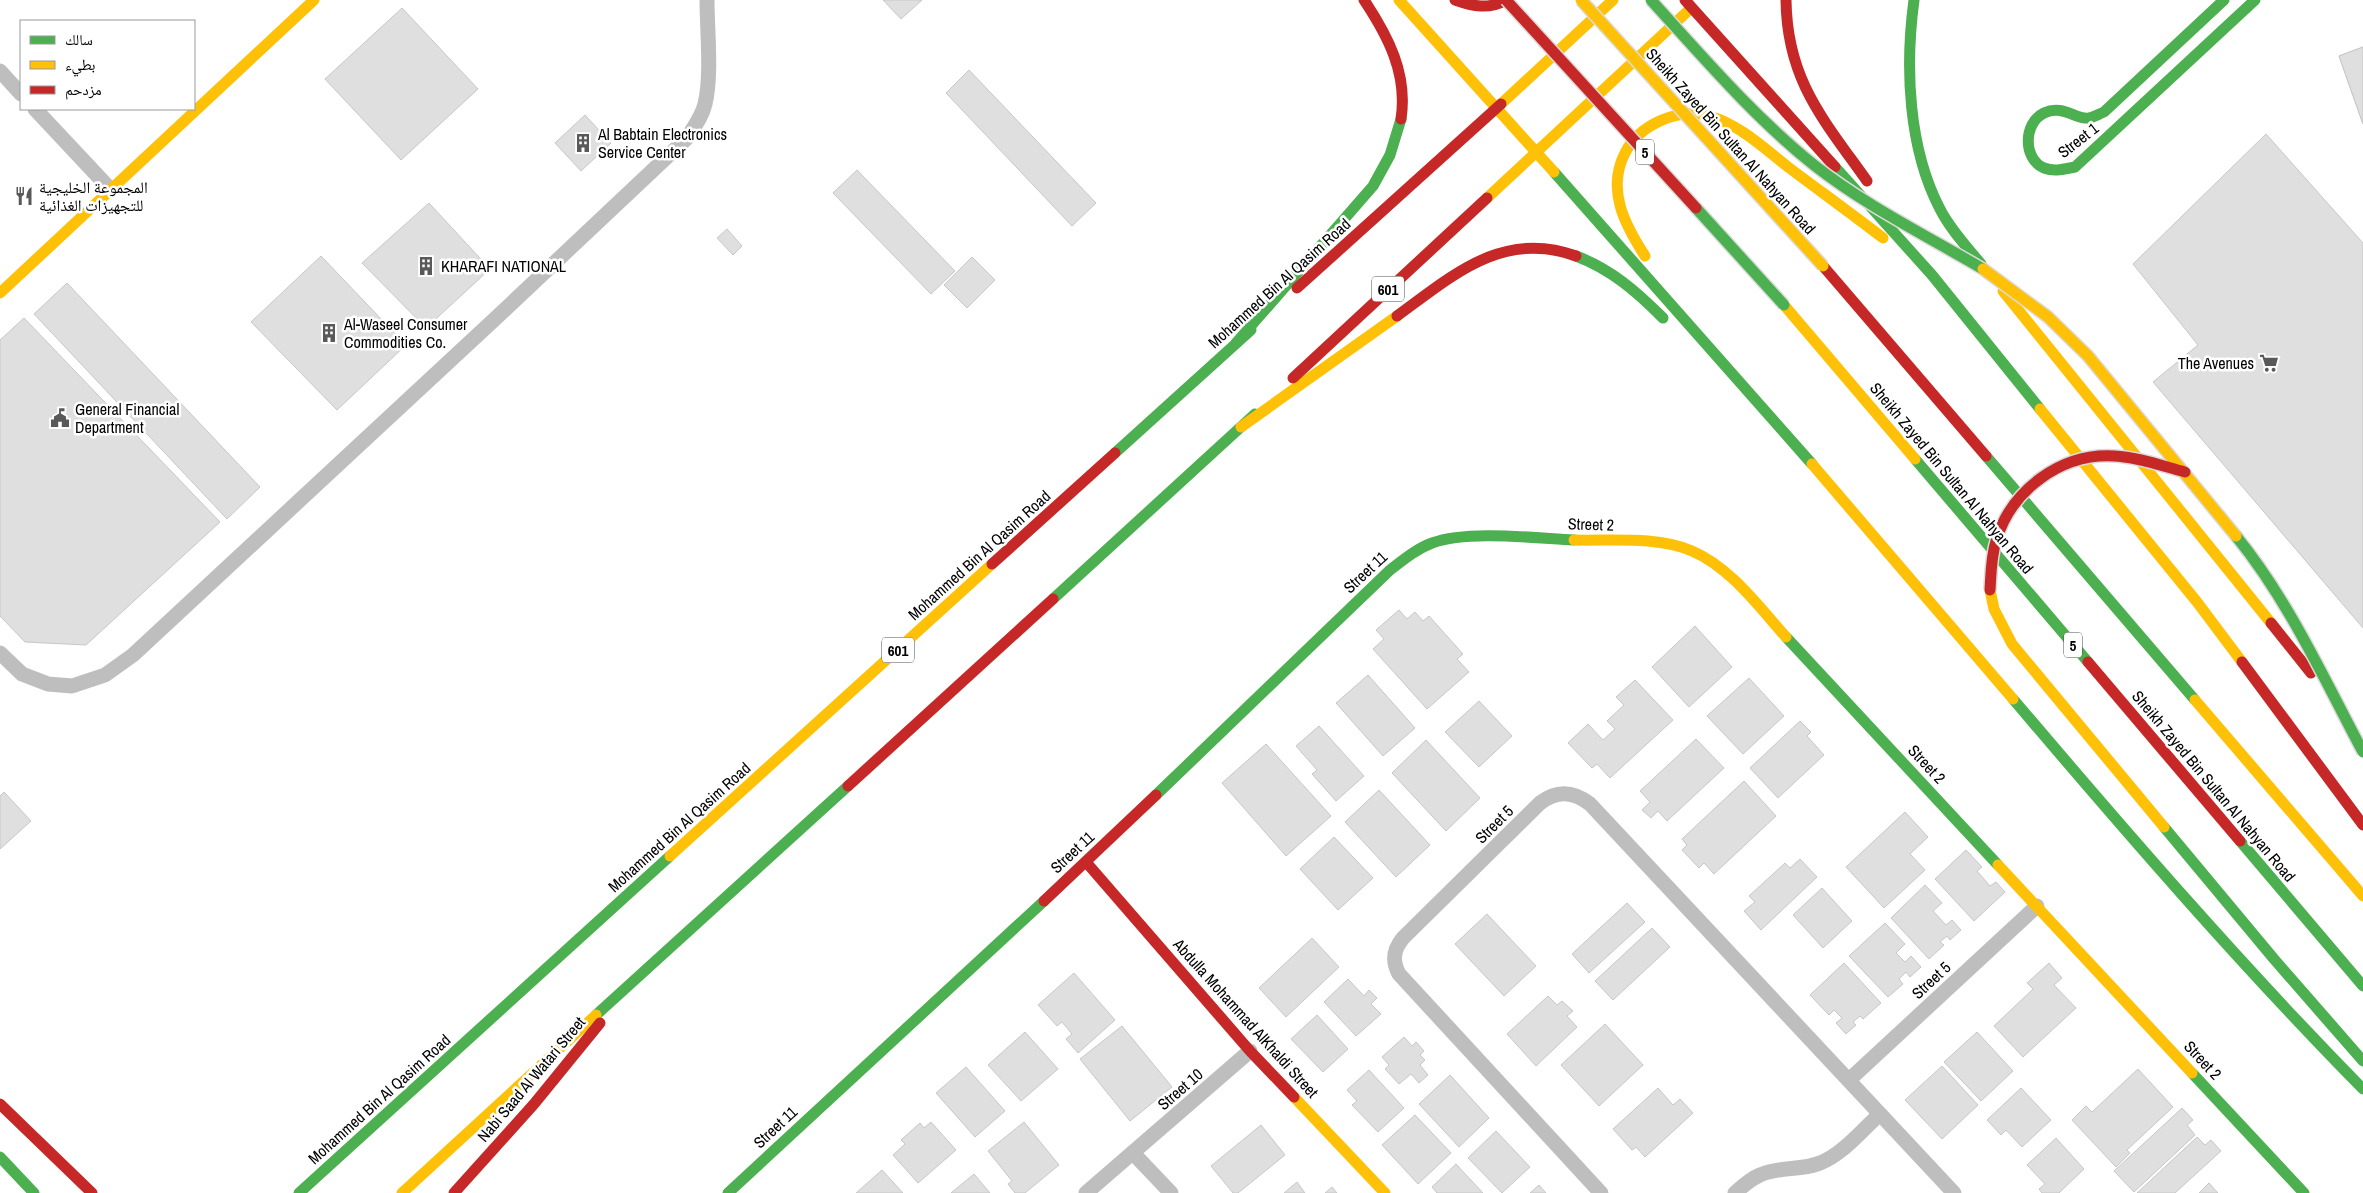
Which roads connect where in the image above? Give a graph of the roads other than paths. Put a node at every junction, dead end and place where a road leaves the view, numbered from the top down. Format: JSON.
{"nodes":[{"id":1,"x":314,"y":0,"type":"edge"},
{"id":2,"x":707,"y":0,"type":"edge"},
{"id":3,"x":1364,"y":0,"type":"edge"},
{"id":4,"x":1399,"y":0,"type":"edge"},
{"id":5,"x":1455,"y":0,"type":"edge"},
{"id":6,"x":1506,"y":0,"type":"edge"},
{"id":7,"x":1581,"y":0,"type":"edge"},
{"id":8,"x":1613,"y":0,"type":"edge"},
{"id":9,"x":1651,"y":0,"type":"edge"},
{"id":10,"x":1786,"y":0,"type":"edge"},
{"id":11,"x":1914,"y":0,"type":"edge"},
{"id":12,"x":2224,"y":0,"type":"edge"},
{"id":13,"x":2255,"y":0,"type":"edge"},
{"id":14,"x":1692,"y":2,"type":"edge"},
{"id":15,"x":0,"y":72,"type":"edge"},
{"id":16,"x":20,"y":93,"type":"edge"},
{"id":17,"x":1497,"y":108,"type":"junction"},
{"id":18,"x":36,"y":110,"type":"edge"},
{"id":19,"x":1536,"y":152,"type":"junction"},
{"id":20,"x":110,"y":189,"type":"junction"},
{"id":21,"x":1932,"y":275,"type":"junction"},
{"id":22,"x":0,"y":294,"type":"edge"},
{"id":23,"x":1690,"y":322,"type":"junction"},
{"id":24,"x":1668,"y":323,"type":"dead end"},
{"id":25,"x":1236,"y":343,"type":"junction"},
{"id":26,"x":1748,"y":409,"type":"dead end"},
{"id":27,"x":1241,"y":427,"type":"junction"},
{"id":28,"x":2185,"y":472,"type":"junction"},
{"id":29,"x":1440,"y":539,"type":"joint"},
{"id":30,"x":1885,"y":547,"type":"junction"},
{"id":31,"x":0,"y":653,"type":"edge"},
{"id":32,"x":2363,"y":738,"type":"edge"},
{"id":33,"x":2363,"y":752,"type":"edge"},
{"id":34,"x":2363,"y":826,"type":"edge"},
{"id":35,"x":1086,"y":862,"type":"junction"},
{"id":36,"x":2363,"y":896,"type":"edge"},
{"id":37,"x":2037,"y":906,"type":"junction"},
{"id":38,"x":631,"y":985,"type":"junction"},
{"id":39,"x":2363,"y":986,"type":"edge"},
{"id":40,"x":1250,"y":1051,"type":"junction"},
{"id":41,"x":2363,"y":1061,"type":"edge"},
{"id":42,"x":1849,"y":1080,"type":"junction"},
{"id":43,"x":2363,"y":1089,"type":"edge"},
{"id":44,"x":0,"y":1104,"type":"edge"},
{"id":45,"x":1880,"y":1114,"type":"junction"},
{"id":46,"x":1133,"y":1153,"type":"junction"},
{"id":47,"x":0,"y":1157,"type":"edge"},
{"id":48,"x":309,"y":1184,"type":"junction"},
{"id":49,"x":34,"y":1193,"type":"edge"},
{"id":50,"x":92,"y":1193,"type":"edge"},
{"id":51,"x":292,"y":1193,"type":"edge"},
{"id":52,"x":299,"y":1193,"type":"edge"},
{"id":53,"x":402,"y":1193,"type":"edge"},
{"id":54,"x":454,"y":1193,"type":"edge"},
{"id":55,"x":728,"y":1193,"type":"edge"},
{"id":56,"x":1086,"y":1193,"type":"edge"},
{"id":57,"x":1171,"y":1193,"type":"edge"},
{"id":58,"x":1385,"y":1193,"type":"edge"},
{"id":59,"x":1601,"y":1193,"type":"edge"},
{"id":60,"x":1735,"y":1193,"type":"edge"},
{"id":61,"x":1954,"y":1193,"type":"edge"},
{"id":62,"x":2304,"y":1193,"type":"edge"}],
"edges":[{"from":1,"to":20,"type":"main road"},
{"from":2,"to":31,"type":"street"},
{"from":3,"to":25,"type":"main road"},
{"from":4,"to":17,"type":"main road"},
{"from":5,"to":6,"type":"main road"},
{"from":6,"to":39,"type":"main road","name":"Sheikh Zayed Bin Sultan Al Nahyan Road","number":"5","bridge":true},
{"from":7,"to":36,"type":"main road","name":"Sheikh Zayed Bin Sultan Al Nahyan Road","bridge":true},
{"from":8,"to":17,"type":"main road","name":"Mohammed Bin Al Qasim Road","number":"601"},
{"from":9,"to":28,"type":"main road","bridge":true},
{"from":10,"to":21,"type":"main road"},
{"from":11,"to":32,"type":"main road"},
{"from":12,"to":13,"type":"main road","name":"Street 1"},
{"from":14,"to":19,"type":"main road","number":"601"},
{"from":14,"to":21,"type":"main road"},
{"from":15,"to":16,"type":"street"},
{"from":17,"to":19,"type":"main road"},
{"from":17,"to":25,"type":"main road","name":"Mohammed Bin Al Qasim Road","number":"601"},
{"from":18,"to":20,"type":"street"},
{"from":19,"to":23,"type":"main road"},
{"from":19,"to":27,"type":"main road","number":"601"},
{"from":20,"to":22,"type":"main road"},
{"from":21,"to":23,"type":"main road"},
{"from":21,"to":34,"type":"main road"},
{"from":23,"to":30,"type":"main road"},
{"from":24,"to":27,"type":"main road"},
{"from":25,"to":48,"type":"main road","name":"Mohammed Bin Al Qasim Road","number":"601"},
{"from":26,"to":30,"type":"main road"},
{"from":27,"to":38,"type":"main road","number":"601"},
{"from":28,"to":33,"type":"main road","bridge":true},
{"from":28,"to":41,"type":"main road","bridge":true},
{"from":29,"to":35,"type":"main road","name":"Street 11"},
{"from":29,"to":37,"type":"main road","name":"Street 2"},
{"from":30,"to":43,"type":"main road"},
{"from":35,"to":40,"type":"main road","name":"Abdulla Mohammad AlKhaldi Street"},
{"from":35,"to":55,"type":"main road","name":"Street 11"},
{"from":37,"to":42,"type":"street","name":"Street 5"},
{"from":37,"to":62,"type":"main road","name":"Street 2"},
{"from":38,"to":53,"type":"main road","number":"601"},
{"from":38,"to":54,"type":"main road","name":"Nabi Saad Al Watari Street"},
{"from":40,"to":46,"type":"street","name":"Street 10"},
{"from":40,"to":58,"type":"main road","name":"Abdulla Mohammad AlKhaldi Street"},
{"from":42,"to":45,"type":"street","name":"Street 5"},
{"from":42,"to":59,"type":"street","name":"Street 5"},
{"from":44,"to":50,"type":"main road"},
{"from":45,"to":60,"type":"street"},
{"from":45,"to":61,"type":"street","name":"Street 5"},
{"from":46,"to":56,"type":"street","name":"Street 10"},
{"from":46,"to":57,"type":"street"},
{"from":47,"to":49,"type":"main road"},
{"from":48,"to":51,"type":"main road"},
{"from":48,"to":52,"type":"main road","name":"Mohammed Bin Al Qasim Road","number":"601"}]}
